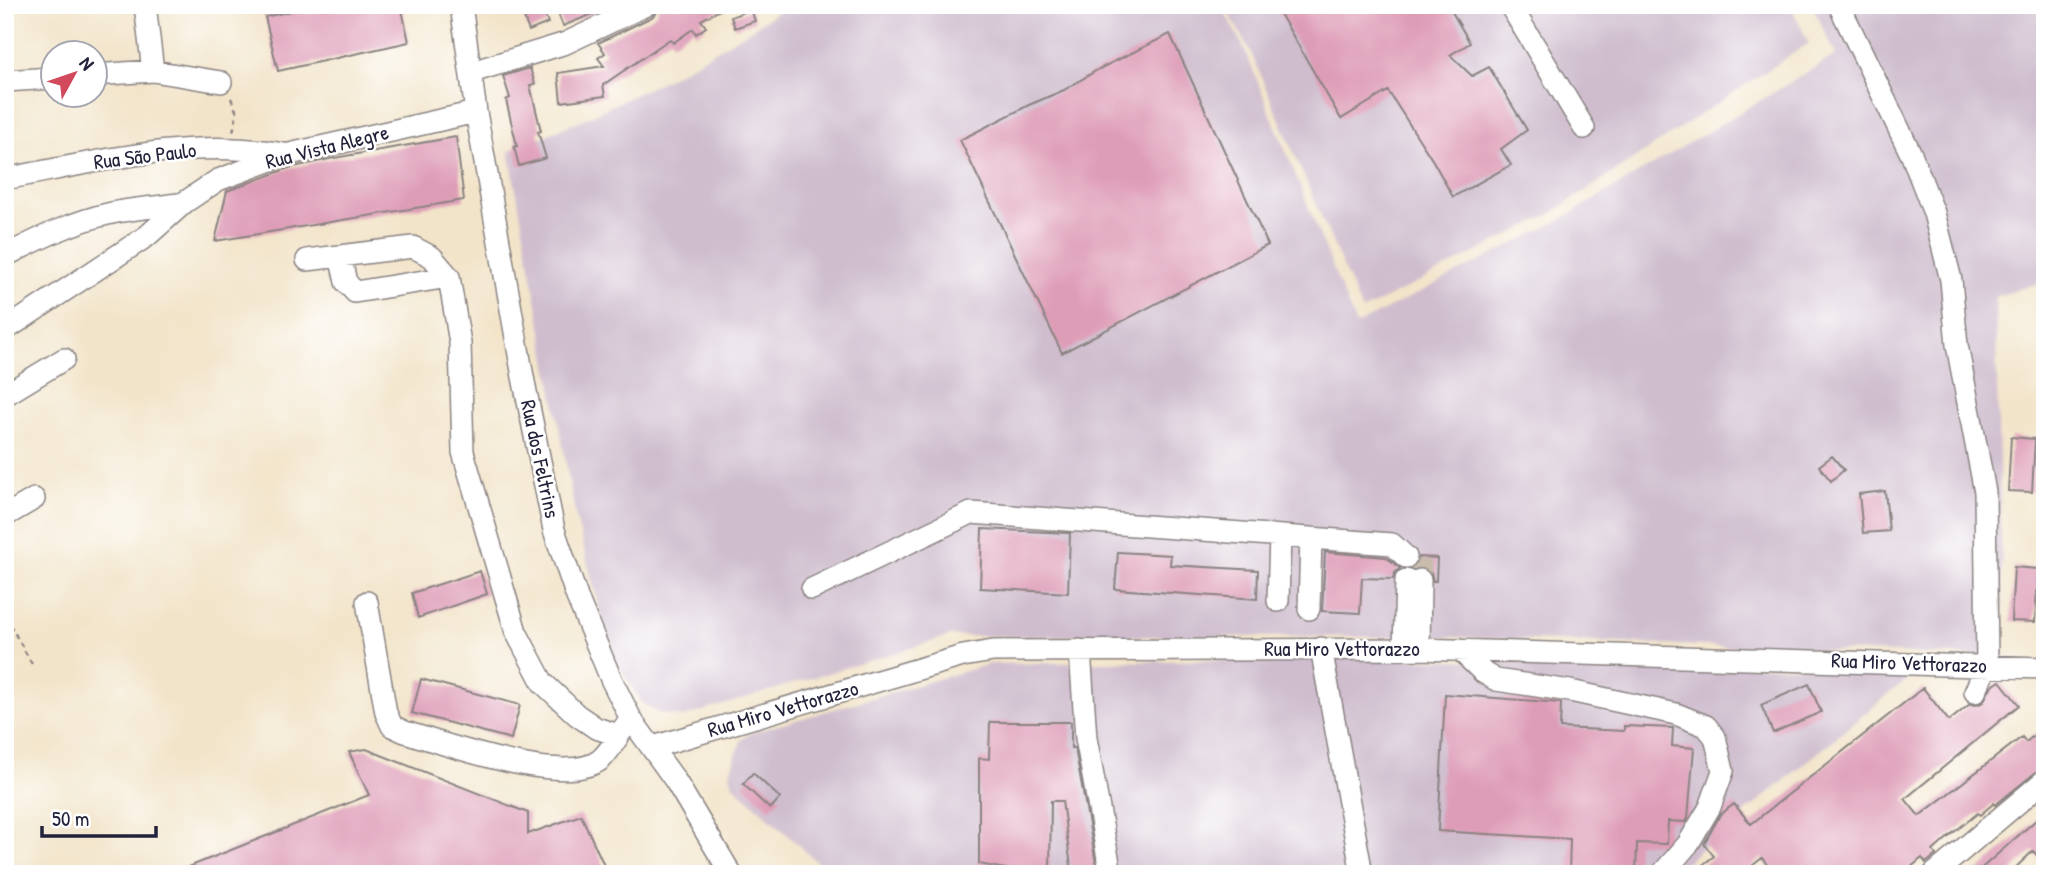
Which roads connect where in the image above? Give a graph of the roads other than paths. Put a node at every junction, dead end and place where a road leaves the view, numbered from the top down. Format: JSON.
{"nodes":[{"id":1,"x":145,"y":5,"type":"edge"},
{"id":2,"x":461,"y":5,"type":"edge"},
{"id":3,"x":646,"y":5,"type":"edge"},
{"id":4,"x":1510,"y":5,"type":"edge"},
{"id":5,"x":1839,"y":5,"type":"edge"},
{"id":6,"x":153,"y":71,"type":"junction"},
{"id":7,"x":472,"y":72,"type":"junction"},
{"id":8,"x":108,"y":74,"type":"edge"},
{"id":9,"x":38,"y":79,"type":"edge"},
{"id":10,"x":5,"y":81,"type":"edge"},
{"id":11,"x":220,"y":82,"type":"road end"},
{"id":12,"x":475,"y":112,"type":"junction"},
{"id":13,"x":1584,"y":128,"type":"dead end"},
{"id":14,"x":285,"y":155,"type":"junction"},
{"id":15,"x":5,"y":179,"type":"edge"},
{"id":16,"x":185,"y":202,"type":"junction"},
{"id":17,"x":5,"y":256,"type":"edge"},
{"id":18,"x":340,"y":256,"type":"junction"},
{"id":19,"x":307,"y":260,"type":"dead end"},
{"id":20,"x":449,"y":277,"type":"junction"},
{"id":21,"x":5,"y":330,"type":"edge"},
{"id":22,"x":64,"y":359,"type":"dead end"},
{"id":23,"x":5,"y":396,"type":"edge"},
{"id":24,"x":34,"y":499,"type":"dead end"},
{"id":25,"x":5,"y":516,"type":"edge"},
{"id":26,"x":1280,"y":536,"type":"junction"},
{"id":27,"x":1311,"y":538,"type":"junction"},
{"id":28,"x":1406,"y":556,"type":"dead end"},
{"id":29,"x":1413,"y":580,"type":"tunnel mouth"},
{"id":30,"x":812,"y":589,"type":"dead end"},
{"id":31,"x":1278,"y":601,"type":"dead end"},
{"id":32,"x":367,"y":602,"type":"dead end"},
{"id":33,"x":1309,"y":609,"type":"dead end"},
{"id":34,"x":1321,"y":648,"type":"junction"},
{"id":35,"x":1411,"y":649,"type":"junction"},
{"id":36,"x":1080,"y":650,"type":"junction"},
{"id":37,"x":1460,"y":650,"type":"junction"},
{"id":38,"x":1987,"y":665,"type":"junction"},
{"id":39,"x":2045,"y":668,"type":"edge"},
{"id":40,"x":1975,"y":692,"type":"dead end"},
{"id":41,"x":625,"y":727,"type":"junction"},
{"id":42,"x":653,"y":747,"type":"junction"},
{"id":43,"x":2045,"y":780,"type":"edge"},
{"id":44,"x":731,"y":874,"type":"edge"},
{"id":45,"x":1111,"y":874,"type":"edge"},
{"id":46,"x":1362,"y":874,"type":"edge"},
{"id":47,"x":1662,"y":874,"type":"edge"},
{"id":48,"x":1934,"y":874,"type":"edge"}],
"edges":[{"from":1,"to":6,"type":"street"},
{"from":2,"to":7,"type":"street","name":"Rua dos Feltrins"},
{"from":3,"to":7,"type":"street"},
{"from":4,"to":13,"type":"street"},
{"from":5,"to":38,"type":"street"},
{"from":6,"to":8,"type":"street"},
{"from":6,"to":11,"type":"street"},
{"from":7,"to":12,"type":"street","name":"Rua dos Feltrins"},
{"from":9,"to":10,"type":"street"},
{"from":12,"to":14,"type":"street","name":"Rua Vista Alegre"},
{"from":12,"to":41,"type":"street","name":"Rua dos Feltrins"},
{"from":14,"to":15,"type":"street","name":"Rua São Paulo"},
{"from":14,"to":16,"type":"street","name":"Rua Vista Alegre"},
{"from":16,"to":17,"type":"street"},
{"from":16,"to":21,"type":"street","name":"Rua Vista Alegre"},
{"from":18,"to":19,"type":"street"},
{"from":18,"to":20,"type":"street"},
{"from":18,"to":20,"type":"street"},
{"from":20,"to":41,"type":"street"},
{"from":22,"to":23,"type":"street"},
{"from":24,"to":25,"type":"street"},
{"from":26,"to":27,"type":"street"},
{"from":26,"to":30,"type":"street"},
{"from":26,"to":31,"type":"street"},
{"from":27,"to":28,"type":"street"},
{"from":27,"to":33,"type":"street"},
{"from":29,"to":35,"type":"street"},
{"from":32,"to":41,"type":"street"},
{"from":34,"to":35,"type":"street","name":"Rua Miro Vettorazzo"},
{"from":34,"to":36,"type":"street","name":"Rua Miro Vettorazzo"},
{"from":34,"to":46,"type":"street"},
{"from":35,"to":37,"type":"street","name":"Rua Miro Vettorazzo"},
{"from":36,"to":42,"type":"street","name":"Rua Miro Vettorazzo"},
{"from":36,"to":45,"type":"street"},
{"from":37,"to":38,"type":"street","name":"Rua Miro Vettorazzo"},
{"from":37,"to":47,"type":"street"},
{"from":38,"to":39,"type":"street","name":"Rua Miro Vettorazzo"},
{"from":38,"to":40,"type":"street"},
{"from":41,"to":42,"type":"street","name":"Rua dos Feltrins"},
{"from":42,"to":44,"type":"street","name":"Rua dos Feltrins"},
{"from":43,"to":48,"type":"street"}]}
